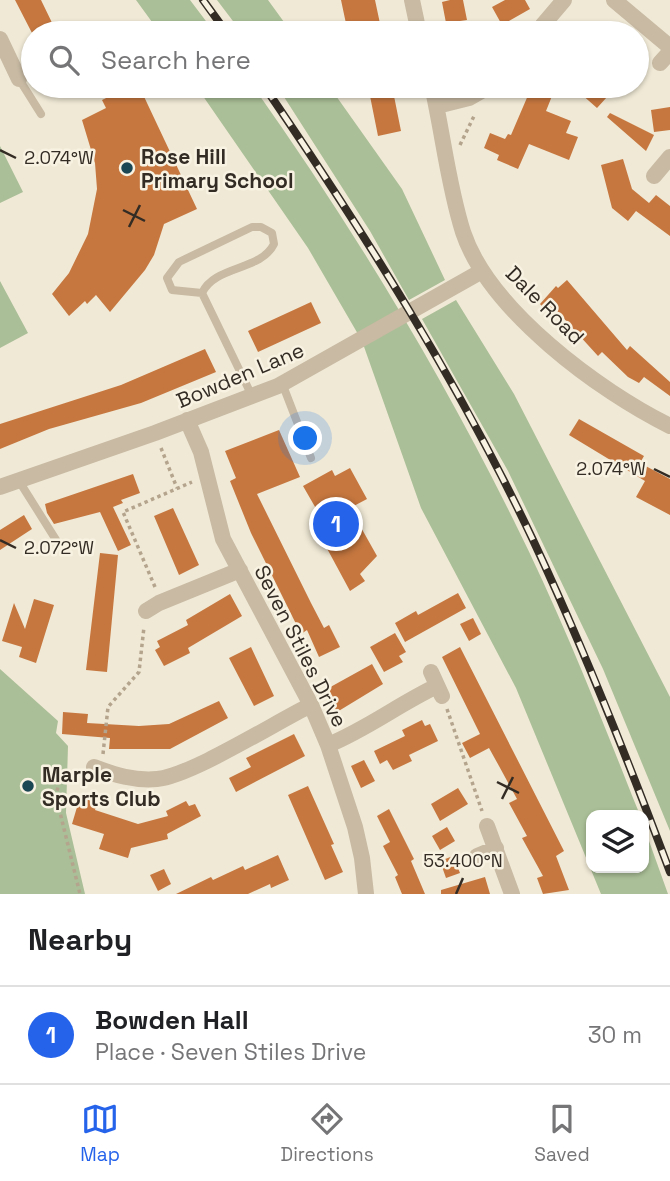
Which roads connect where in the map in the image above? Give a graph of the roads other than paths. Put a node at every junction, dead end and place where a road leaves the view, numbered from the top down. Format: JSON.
{"nodes":[{"id":1,"x":412,"y":0,"type":"edge"},
{"id":2,"x":564,"y":0,"type":"edge"},
{"id":3,"x":614,"y":0,"type":"edge"},
{"id":4,"x":416,"y":21,"type":"edge"},
{"id":5,"x":546,"y":21,"type":"edge"},
{"id":6,"x":635,"y":21,"type":"edge"},
{"id":7,"x":649,"y":36,"type":"edge"},
{"id":8,"x":0,"y":39,"type":"edge"},
{"id":9,"x":667,"y":54,"type":"edge"},
{"id":10,"x":19,"y":79,"type":"joint"},
{"id":11,"x":21,"y":82,"type":"edge"},
{"id":12,"x":31,"y":98,"type":"edge"},
{"id":13,"x":435,"y":98,"type":"edge"},
{"id":14,"x":469,"y":98,"type":"edge"},
{"id":15,"x":437,"y":106,"type":"junction"},
{"id":16,"x":41,"y":114,"type":"dead end"},
{"id":17,"x":482,"y":271,"type":"junction"},
{"id":18,"x":203,"y":296,"type":"junction"},
{"id":19,"x":282,"y":383,"type":"junction"},
{"id":20,"x":252,"y":396,"type":"junction"},
{"id":21,"x":187,"y":420,"type":"junction"},
{"id":22,"x":670,"y":426,"type":"edge"},
{"id":23,"x":312,"y":458,"type":"dead end"},
{"id":24,"x":19,"y":481,"type":"junction"},
{"id":25,"x":0,"y":487,"type":"edge"},
{"id":26,"x":58,"y":543,"type":"dead end"},
{"id":27,"x":240,"y":570,"type":"junction"},
{"id":28,"x":152,"y":607,"type":"road end"},
{"id":29,"x":437,"y":685,"type":"road end"},
{"id":30,"x":311,"y":705,"type":"junction"},
{"id":31,"x":328,"y":745,"type":"junction"},
{"id":32,"x":98,"y":769,"type":"road end"},
{"id":33,"x":487,"y":826,"type":"road end"},
{"id":34,"x":496,"y":848,"type":"junction"},
{"id":35,"x":477,"y":856,"type":"dead end"},
{"id":36,"x":366,"y":894,"type":"edge"},
{"id":37,"x":512,"y":894,"type":"edge"}],
"edges":[{"from":1,"to":4,"type":"street"},
{"from":2,"to":5,"type":"street"},
{"from":3,"to":6,"type":"street"},
{"from":7,"to":9,"type":"street"},
{"from":8,"to":10,"type":"street"},
{"from":10,"to":11,"type":"lane"},
{"from":12,"to":16,"type":"lane"},
{"from":13,"to":15,"type":"street","name":"Dale Road"},
{"from":14,"to":15,"type":"street"},
{"from":15,"to":17,"type":"street","name":"Dale Road"},
{"from":17,"to":19,"type":"street","name":"Bowden Lane"},
{"from":17,"to":22,"type":"street","name":"Dale Road"},
{"from":18,"to":18,"type":"lane"},
{"from":18,"to":20,"type":"lane"},
{"from":19,"to":20,"type":"street","name":"Bowden Lane"},
{"from":19,"to":23,"type":"lane"},
{"from":20,"to":21,"type":"street","name":"Bowden Lane"},
{"from":21,"to":24,"type":"street","name":"Bowden Lane"},
{"from":21,"to":27,"type":"street","name":"Seven Stiles Drive"},
{"from":24,"to":25,"type":"street","name":"Bowden Lane"},
{"from":24,"to":26,"type":"lane"},
{"from":27,"to":28,"type":"street"},
{"from":27,"to":30,"type":"street","name":"Seven Stiles Drive"},
{"from":29,"to":31,"type":"street"},
{"from":30,"to":31,"type":"street","name":"Seven Stiles Drive"},
{"from":30,"to":32,"type":"street"},
{"from":31,"to":36,"type":"street","name":"Seven Stiles Drive"},
{"from":33,"to":34,"type":"street"},
{"from":34,"to":35,"type":"street"},
{"from":34,"to":37,"type":"street"}]}
